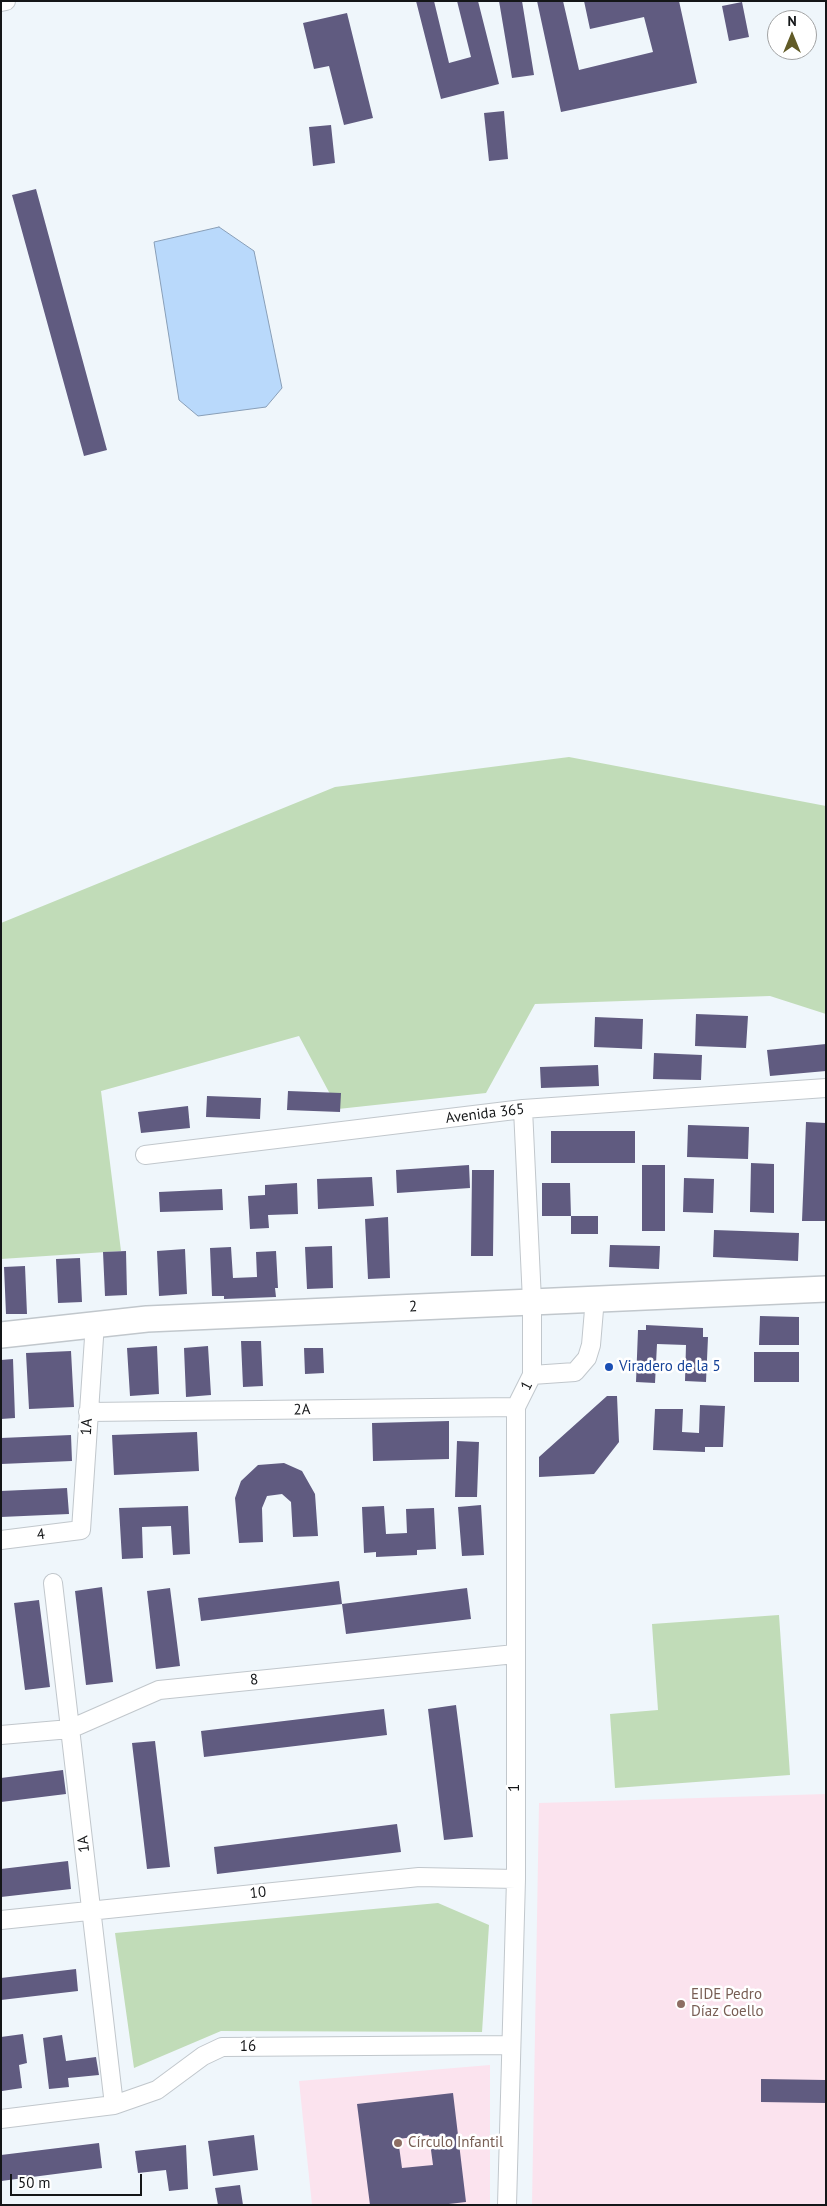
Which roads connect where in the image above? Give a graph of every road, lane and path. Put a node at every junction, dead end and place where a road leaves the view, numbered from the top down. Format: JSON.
{"nodes":[{"id":1,"x":6,"y":1,"type":"edge"},
{"id":2,"x":1,"y":2,"type":"edge"},
{"id":3,"x":826,"y":1088,"type":"edge"},
{"id":4,"x":524,"y":1109,"type":"junction"},
{"id":5,"x":145,"y":1155,"type":"dead end"},
{"id":6,"x":826,"y":1289,"type":"edge"},
{"id":7,"x":595,"y":1298,"type":"junction"},
{"id":8,"x":532,"y":1301,"type":"junction"},
{"id":9,"x":95,"y":1323,"type":"junction"},
{"id":10,"x":1,"y":1336,"type":"edge"},
{"id":11,"x":532,"y":1375,"type":"junction"},
{"id":12,"x":516,"y":1407,"type":"junction"},
{"id":13,"x":88,"y":1412,"type":"junction"},
{"id":14,"x":81,"y":1530,"type":"joint"},
{"id":15,"x":1,"y":1540,"type":"edge"},
{"id":16,"x":53,"y":1584,"type":"dead end"},
{"id":17,"x":515,"y":1654,"type":"junction"},
{"id":18,"x":70,"y":1729,"type":"junction"},
{"id":19,"x":1,"y":1735,"type":"edge"},
{"id":20,"x":516,"y":1879,"type":"junction"},
{"id":21,"x":92,"y":1910,"type":"junction"},
{"id":22,"x":1,"y":1920,"type":"edge"},
{"id":23,"x":510,"y":2045,"type":"junction"},
{"id":24,"x":114,"y":2104,"type":"junction"},
{"id":25,"x":1,"y":2119,"type":"edge"},
{"id":26,"x":507,"y":2205,"type":"edge"}],
"edges":[{"from":1,"to":2,"type":"street"},
{"from":3,"to":4,"type":"street","name":"Avenida 365"},
{"from":4,"to":5,"type":"street","name":"Avenida 365"},
{"from":4,"to":8,"type":"street","name":"1"},
{"from":6,"to":7,"type":"street","name":"2"},
{"from":7,"to":8,"type":"street","name":"2"},
{"from":7,"to":11,"type":"street","name":"1"},
{"from":8,"to":9,"type":"street","name":"2"},
{"from":8,"to":11,"type":"street","name":"1"},
{"from":9,"to":10,"type":"street","name":"2"},
{"from":9,"to":13,"type":"street","name":"1A"},
{"from":11,"to":12,"type":"street","name":"1"},
{"from":12,"to":13,"type":"street","name":"2A"},
{"from":12,"to":17,"type":"street","name":"1"},
{"from":13,"to":14,"type":"street","name":"1A"},
{"from":14,"to":15,"type":"street","name":"4"},
{"from":16,"to":18,"type":"street","name":"1A"},
{"from":17,"to":18,"type":"street","name":"8"},
{"from":17,"to":20,"type":"street","name":"1"},
{"from":18,"to":19,"type":"street","name":"8"},
{"from":18,"to":21,"type":"street","name":"1A"},
{"from":20,"to":21,"type":"street","name":"10"},
{"from":20,"to":23,"type":"street","name":"1"},
{"from":21,"to":22,"type":"street","name":"10"},
{"from":21,"to":24,"type":"street","name":"1A"},
{"from":23,"to":24,"type":"street","name":"16"},
{"from":23,"to":26,"type":"street","name":"1"},
{"from":24,"to":25,"type":"street","name":"16"}]}
